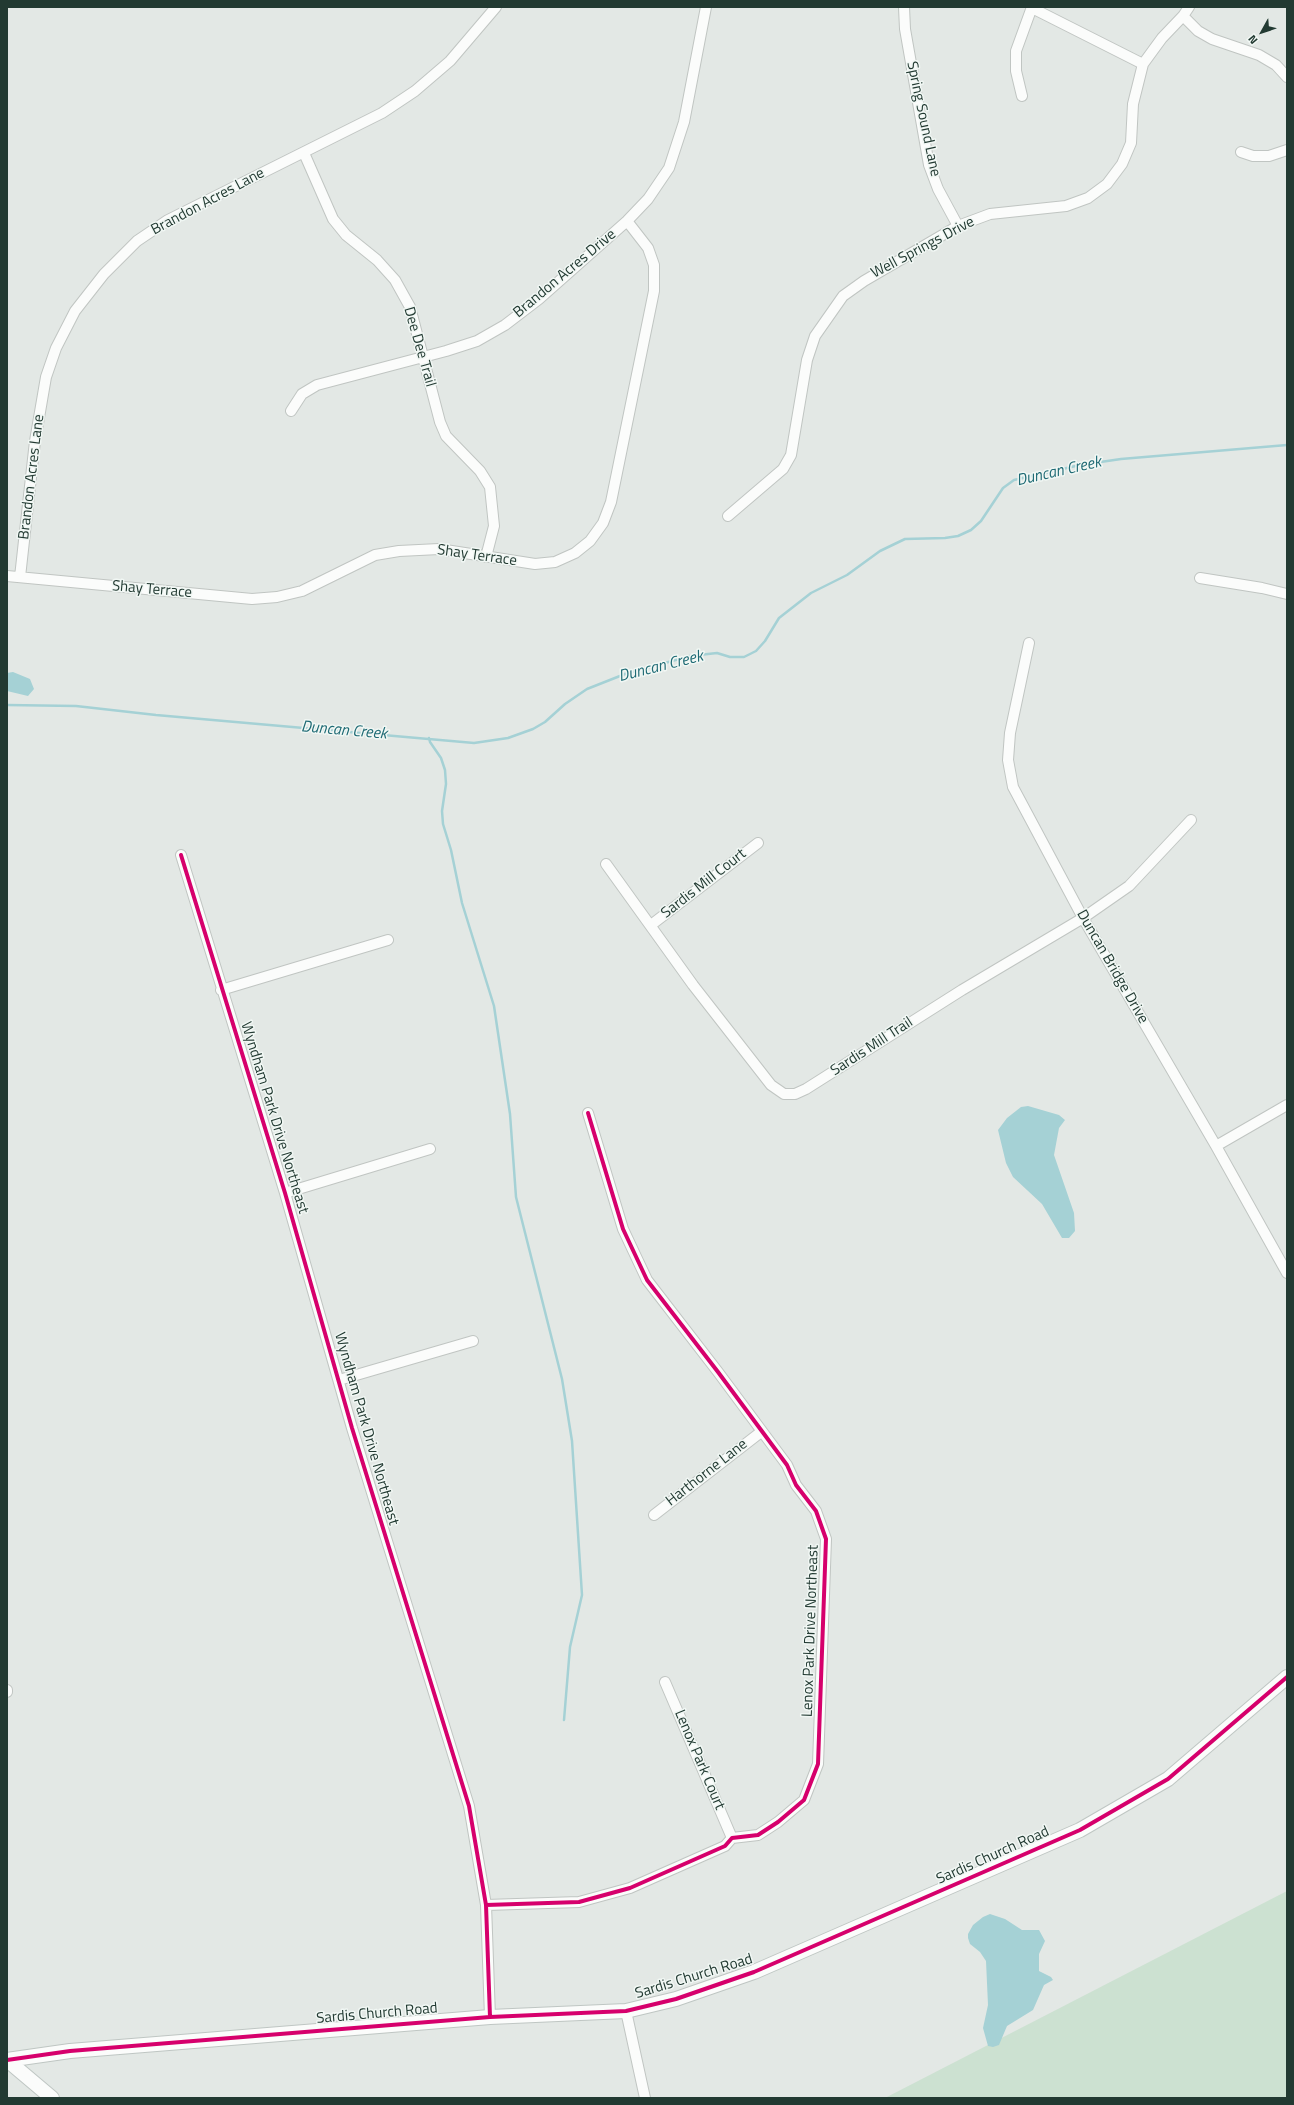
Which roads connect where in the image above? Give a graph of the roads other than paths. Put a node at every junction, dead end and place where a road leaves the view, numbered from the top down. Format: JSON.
{"nodes":[{"id":1,"x":496,"y":7,"type":"edge"},
{"id":2,"x":706,"y":7,"type":"edge"},
{"id":3,"x":904,"y":7,"type":"edge"},
{"id":4,"x":1189,"y":7,"type":"edge"},
{"id":5,"x":1032,"y":8,"type":"edge"},
{"id":6,"x":1183,"y":16,"type":"junction"},
{"id":7,"x":1143,"y":64,"type":"junction"},
{"id":8,"x":1287,"y":77,"type":"edge"},
{"id":9,"x":1022,"y":96,"type":"dead end"},
{"id":10,"x":1287,"y":150,"type":"edge"},
{"id":11,"x":1241,"y":152,"type":"dead end"},
{"id":12,"x":304,"y":153,"type":"junction"},
{"id":13,"x":627,"y":221,"type":"junction"},
{"id":14,"x":958,"y":226,"type":"junction"},
{"id":15,"x":424,"y":358,"type":"junction"},
{"id":16,"x":291,"y":412,"type":"dead end"},
{"id":17,"x":728,"y":516,"type":"dead end"},
{"id":18,"x":486,"y":557,"type":"junction"},
{"id":19,"x":7,"y":576,"type":"edge"},
{"id":20,"x":20,"y":577,"type":"junction"},
{"id":21,"x":1200,"y":578,"type":"dead end"},
{"id":22,"x":1287,"y":594,"type":"edge"},
{"id":23,"x":1029,"y":643,"type":"dead end"},
{"id":24,"x":1191,"y":820,"type":"dead end"},
{"id":25,"x":758,"y":843,"type":"dead end"},
{"id":26,"x":181,"y":855,"type":"dead end"},
{"id":27,"x":606,"y":864,"type":"dead end"},
{"id":28,"x":1083,"y":918,"type":"junction"},
{"id":29,"x":651,"y":925,"type":"junction"},
{"id":30,"x":388,"y":940,"type":"dead end"},
{"id":31,"x":222,"y":990,"type":"junction"},
{"id":32,"x":1287,"y":1105,"type":"edge"},
{"id":33,"x":588,"y":1113,"type":"dead end"},
{"id":34,"x":1216,"y":1146,"type":"junction"},
{"id":35,"x":430,"y":1149,"type":"dead end"},
{"id":36,"x":285,"y":1193,"type":"junction"},
{"id":37,"x":1287,"y":1273,"type":"edge"},
{"id":38,"x":473,"y":1341,"type":"dead end"},
{"id":39,"x":339,"y":1380,"type":"junction"},
{"id":40,"x":761,"y":1432,"type":"junction"},
{"id":41,"x":654,"y":1515,"type":"dead end"},
{"id":42,"x":1287,"y":1677,"type":"edge"},
{"id":43,"x":665,"y":1682,"type":"dead end"},
{"id":44,"x":732,"y":1838,"type":"junction"},
{"id":45,"x":486,"y":1905,"type":"junction"},
{"id":46,"x":626,"y":2011,"type":"junction"},
{"id":47,"x":490,"y":2017,"type":"junction"},
{"id":48,"x":7,"y":2060,"type":"edge"},
{"id":49,"x":52,"y":2098,"type":"edge"},
{"id":50,"x":646,"y":2098,"type":"edge"}],
"edges":[{"from":1,"to":12,"type":"street","name":"Brandon Acres Lane"},
{"from":2,"to":13,"type":"street","name":"Brandon Acres Drive"},
{"from":3,"to":14,"type":"street","name":"Spring Sound Lane"},
{"from":4,"to":6,"type":"street","name":"Well Springs Drive"},
{"from":5,"to":7,"type":"street"},
{"from":5,"to":9,"type":"street"},
{"from":6,"to":7,"type":"street","name":"Well Springs Drive"},
{"from":6,"to":8,"type":"street"},
{"from":7,"to":14,"type":"street","name":"Well Springs Drive"},
{"from":10,"to":11,"type":"street"},
{"from":12,"to":15,"type":"street","name":"Dee Dee Trail"},
{"from":12,"to":20,"type":"street","name":"Brandon Acres Lane"},
{"from":13,"to":15,"type":"street","name":"Brandon Acres Drive"},
{"from":13,"to":18,"type":"street","name":"Shay Terrace"},
{"from":14,"to":17,"type":"street","name":"Well Springs Drive"},
{"from":15,"to":16,"type":"street","name":"Brandon Acres Drive"},
{"from":15,"to":18,"type":"street","name":"Dee Dee Trail"},
{"from":18,"to":20,"type":"street","name":"Shay Terrace"},
{"from":19,"to":20,"type":"street","name":"Shay Terrace"},
{"from":21,"to":22,"type":"street"},
{"from":23,"to":28,"type":"street","name":"Duncan Bridge Drive"},
{"from":24,"to":28,"type":"street","name":"Sardis Mill Trail"},
{"from":25,"to":29,"type":"street","name":"Sardis Mill Court"},
{"from":26,"to":31,"type":"street","name":"Wyndham Park Drive Northeast"},
{"from":27,"to":29,"type":"street","name":"Sardis Mill Trail"},
{"from":28,"to":29,"type":"street","name":"Sardis Mill Trail"},
{"from":28,"to":34,"type":"street","name":"Duncan Bridge Drive"},
{"from":30,"to":31,"type":"street"},
{"from":31,"to":36,"type":"street","name":"Wyndham Park Drive Northeast"},
{"from":32,"to":34,"type":"street"},
{"from":33,"to":40,"type":"street","name":"Lenox Park Drive Northeast"},
{"from":34,"to":37,"type":"street","name":"Duncan Bridge Drive"},
{"from":35,"to":36,"type":"street"},
{"from":36,"to":39,"type":"street","name":"Wyndham Park Drive Northeast"},
{"from":38,"to":39,"type":"street"},
{"from":39,"to":45,"type":"street","name":"Wyndham Park Drive Northeast"},
{"from":40,"to":41,"type":"street","name":"Harthorne Lane"},
{"from":40,"to":44,"type":"street","name":"Lenox Park Drive Northeast"},
{"from":42,"to":46,"type":"street","name":"Sardis Church Road"},
{"from":43,"to":44,"type":"street","name":"Lenox Park Court"},
{"from":44,"to":45,"type":"street"},
{"from":45,"to":47,"type":"street","name":"Wyndham Park Drive Northeast"},
{"from":46,"to":47,"type":"street","name":"Sardis Church Road"},
{"from":46,"to":50,"type":"street"},
{"from":47,"to":48,"type":"street","name":"Sardis Church Road"},
{"from":48,"to":49,"type":"street"}]}
